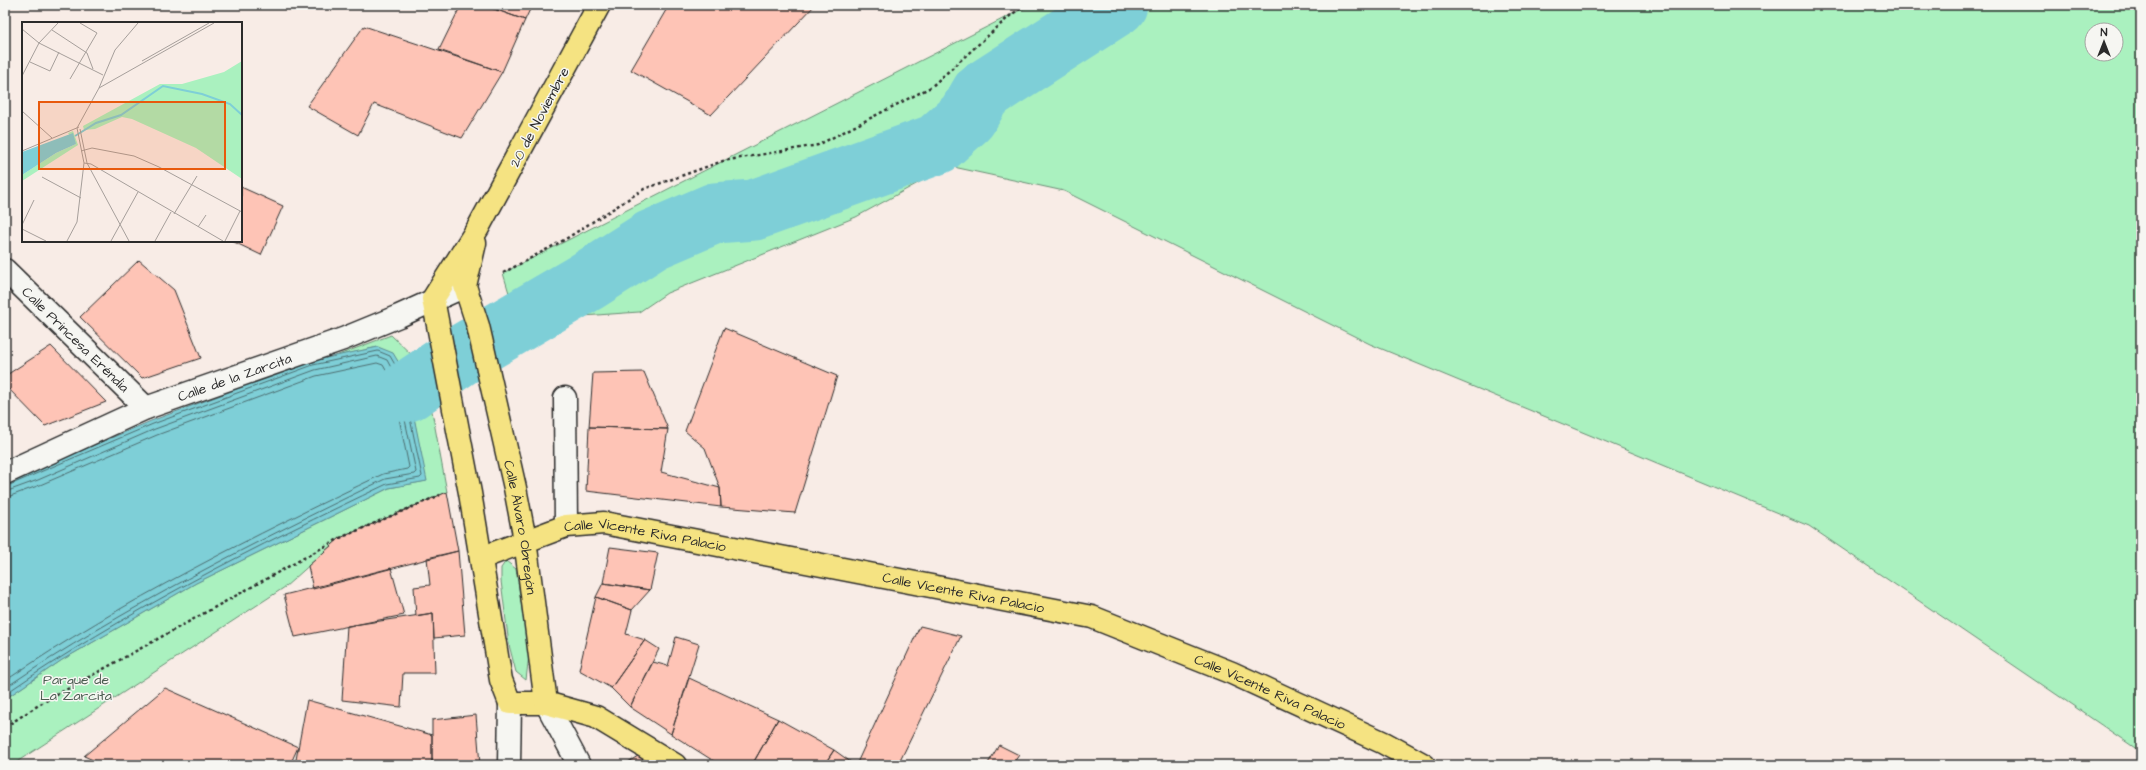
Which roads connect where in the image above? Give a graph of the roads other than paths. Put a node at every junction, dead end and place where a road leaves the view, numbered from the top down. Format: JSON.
{"nodes":[{"id":1,"x":599,"y":5,"type":"edge"},
{"id":2,"x":478,"y":228,"type":"junction"},
{"id":3,"x":5,"y":270,"type":"edge"},
{"id":4,"x":465,"y":286,"type":"junction"},
{"id":5,"x":434,"y":299,"type":"junction"},
{"id":6,"x":565,"y":398,"type":"dead end"},
{"id":7,"x":146,"y":408,"type":"junction"},
{"id":8,"x":5,"y":473,"type":"edge"},
{"id":9,"x":566,"y":526,"type":"junction"},
{"id":10,"x":525,"y":540,"type":"junction"},
{"id":11,"x":481,"y":558,"type":"junction"},
{"id":12,"x":510,"y":703,"type":"junction"},
{"id":13,"x":546,"y":703,"type":"junction"},
{"id":14,"x":509,"y":765,"type":"edge"},
{"id":15,"x":579,"y":765,"type":"edge"},
{"id":16,"x":675,"y":765,"type":"edge"},
{"id":17,"x":1424,"y":765,"type":"edge"}],
"edges":[{"from":1,"to":2,"type":"main road","name":"20 de Noviembre"},
{"from":2,"to":4,"type":"main road"},
{"from":2,"to":5,"type":"main road"},
{"from":3,"to":7,"type":"street","name":"Calle Princesa Eréndia"},
{"from":4,"to":5,"type":"street","name":"Calle de la Zarcita"},
{"from":4,"to":10,"type":"main road","name":"Calle Álvaro Obregón"},
{"from":5,"to":7,"type":"street","name":"Calle de la Zarcita"},
{"from":5,"to":11,"type":"main road"},
{"from":6,"to":9,"type":"street"},
{"from":7,"to":8,"type":"street","name":"Calle de la Zarcita"},
{"from":9,"to":10,"type":"main road","name":"Calle Vicente Riva Palacio"},
{"from":9,"to":17,"type":"main road","name":"Calle Vicente Riva Palacio"},
{"from":10,"to":11,"type":"main road","name":"Calle Vicente Riva Palacio"},
{"from":10,"to":13,"type":"main road","name":"Calle Álvaro Obregón"},
{"from":11,"to":12,"type":"main road"},
{"from":12,"to":13,"type":"main road"},
{"from":12,"to":14,"type":"street"},
{"from":13,"to":15,"type":"street","name":"Calle Álvaro Obregón"},
{"from":13,"to":16,"type":"main road"}]}
